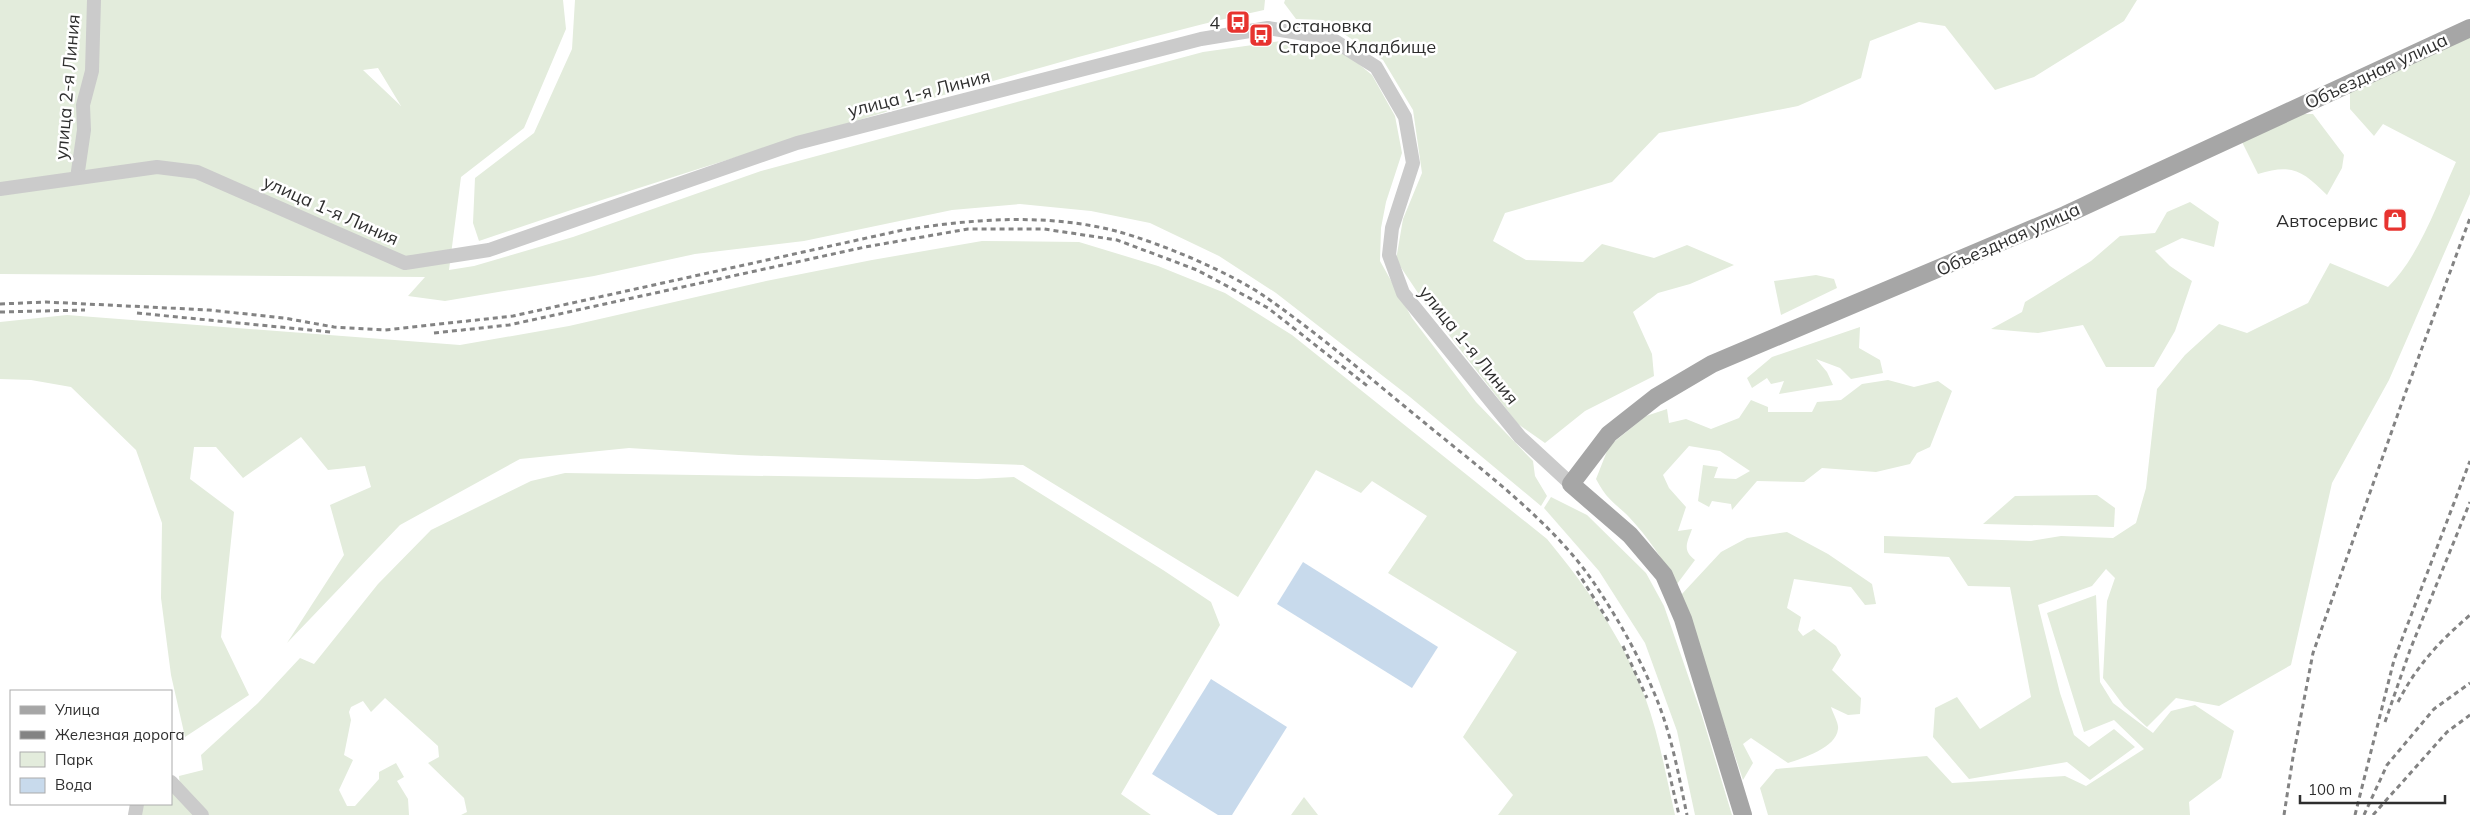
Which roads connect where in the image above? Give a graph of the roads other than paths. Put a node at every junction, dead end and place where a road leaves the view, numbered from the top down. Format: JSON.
{"nodes":[{"id":1,"x":94,"y":0,"type":"edge"},
{"id":2,"x":2470,"y":28,"type":"edge"},
{"id":3,"x":77,"y":178,"type":"junction"},
{"id":4,"x":0,"y":189,"type":"edge"},
{"id":5,"x":1570,"y":484,"type":"junction"},
{"id":6,"x":172,"y":783,"type":"edge"},
{"id":7,"x":202,"y":815,"type":"edge"},
{"id":8,"x":1743,"y":815,"type":"edge"}],
"edges":[{"from":1,"to":3,"type":"street","name":"улица 2-я Линия"},
{"from":2,"to":5,"type":"main road","name":"Объездная улица"},
{"from":3,"to":4,"type":"street","name":"улица 1-я Линия"},
{"from":3,"to":5,"type":"street","name":"улица 1-я Линия"},
{"from":5,"to":8,"type":"main road"},
{"from":6,"to":7,"type":"street"}]}
